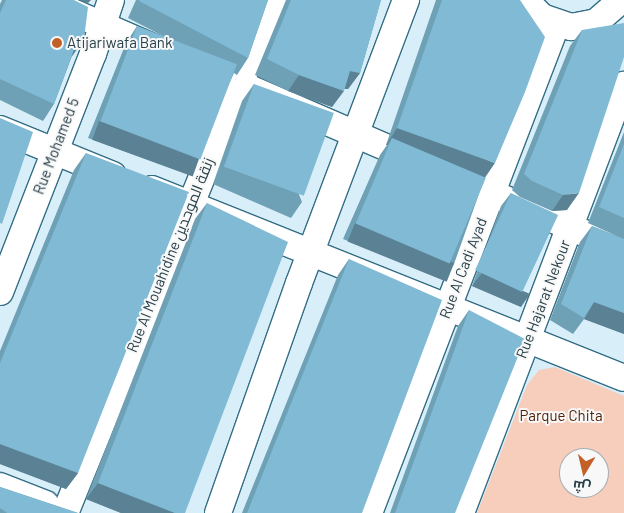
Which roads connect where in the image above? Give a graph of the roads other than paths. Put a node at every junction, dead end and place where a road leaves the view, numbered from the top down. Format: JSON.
{"nodes":[{"id":1,"x":45,"y":0,"type":"edge"},
{"id":2,"x":111,"y":0,"type":"edge"},
{"id":3,"x":274,"y":0,"type":"edge"},
{"id":4,"x":406,"y":0,"type":"edge"},
{"id":5,"x":525,"y":0,"type":"edge"},
{"id":6,"x":621,"y":0,"type":"edge"},
{"id":7,"x":557,"y":24,"type":"junction"},
{"id":8,"x":102,"y":26,"type":"junction"},
{"id":9,"x":240,"y":84,"type":"junction"},
{"id":10,"x":624,"y":85,"type":"edge"},
{"id":11,"x":0,"y":130,"type":"edge"},
{"id":12,"x":354,"y":133,"type":"junction"},
{"id":13,"x":53,"y":152,"type":"junction"},
{"id":14,"x":491,"y":193,"type":"junction"},
{"id":15,"x":190,"y":203,"type":"junction"},
{"id":16,"x":570,"y":227,"type":"junction"},
{"id":17,"x":624,"y":250,"type":"edge"},
{"id":18,"x":311,"y":253,"type":"junction"},
{"id":19,"x":3,"y":275,"type":"edge"},
{"id":20,"x":449,"y":307,"type":"junction"},
{"id":21,"x":527,"y":340,"type":"junction"},
{"id":22,"x":624,"y":378,"type":"edge"},
{"id":23,"x":0,"y":486,"type":"edge"},
{"id":24,"x":69,"y":512,"type":"edge"},
{"id":25,"x":218,"y":513,"type":"edge"},
{"id":26,"x":370,"y":513,"type":"edge"},
{"id":27,"x":461,"y":513,"type":"edge"}],
"edges":[{"from":1,"to":8,"type":"street"},
{"from":2,"to":8,"type":"street","name":"Rue Mohamed 5"},
{"from":3,"to":9,"type":"street","name":"Rue Al Mouahidine زنقة الموحدين"},
{"from":4,"to":12,"type":"street"},
{"from":5,"to":7,"type":"street"},
{"from":6,"to":7,"type":"street"},
{"from":7,"to":14,"type":"street","name":"Rue Al Cadi Ayad"},
{"from":8,"to":9,"type":"street"},
{"from":8,"to":13,"type":"street","name":"Rue Mohamed 5"},
{"from":9,"to":12,"type":"street"},
{"from":9,"to":15,"type":"street","name":"Rue Al Mouahidine زنقة الموحدين"},
{"from":10,"to":16,"type":"street","name":"Rue Hajarat Nekour"},
{"from":11,"to":13,"type":"street"},
{"from":12,"to":14,"type":"street"},
{"from":12,"to":18,"type":"street"},
{"from":13,"to":15,"type":"street"},
{"from":13,"to":19,"type":"street","name":"Rue Mohamed 5"},
{"from":14,"to":16,"type":"street"},
{"from":14,"to":20,"type":"street","name":"Rue Al Cadi Ayad"},
{"from":15,"to":18,"type":"street"},
{"from":15,"to":24,"type":"street","name":"Rue Al Mouahidine زنقة الموحدين"},
{"from":16,"to":17,"type":"street"},
{"from":16,"to":21,"type":"street","name":"Rue Hajarat Nekour"},
{"from":18,"to":20,"type":"street"},
{"from":18,"to":25,"type":"street"},
{"from":20,"to":21,"type":"street"},
{"from":20,"to":26,"type":"street","name":"Rue Al Cadi Ayad"},
{"from":21,"to":22,"type":"street"},
{"from":21,"to":27,"type":"street","name":"Rue Hajarat Nekour"},
{"from":23,"to":24,"type":"street"}]}
